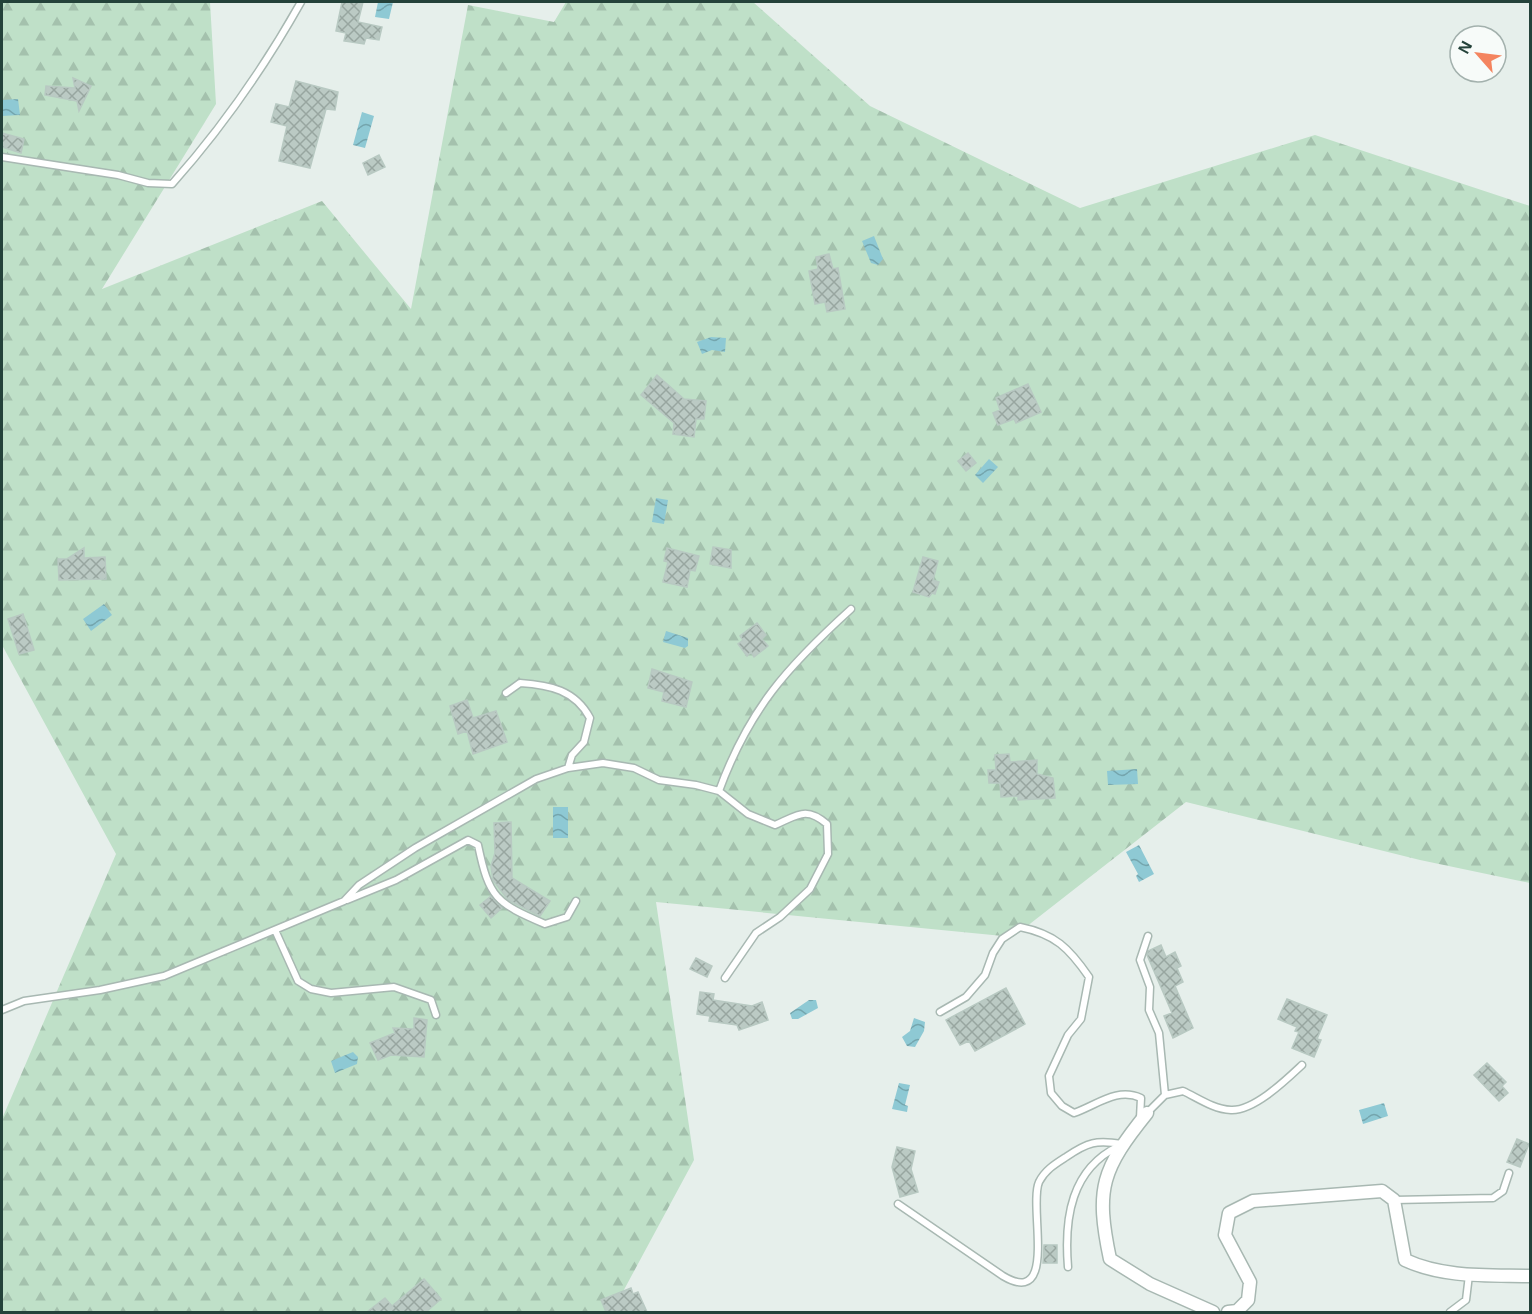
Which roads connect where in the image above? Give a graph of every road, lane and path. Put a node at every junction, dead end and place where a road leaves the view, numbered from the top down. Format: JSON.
{"nodes":[{"id":1,"x":301,"y":2,"type":"edge"},
{"id":2,"x":2,"y":157,"type":"edge"},
{"id":3,"x":852,"y":609,"type":"dead end"},
{"id":4,"x":506,"y":693,"type":"dead end"},
{"id":5,"x":568,"y":768,"type":"junction"},
{"id":6,"x":719,"y":791,"type":"junction"},
{"id":7,"x":344,"y":901,"type":"junction"},
{"id":8,"x":576,"y":901,"type":"dead end"},
{"id":9,"x":275,"y":930,"type":"junction"},
{"id":10,"x":1148,"y":936,"type":"dead end"},
{"id":11,"x":725,"y":978,"type":"dead end"},
{"id":12,"x":2,"y":1010,"type":"edge"},
{"id":13,"x":940,"y":1012,"type":"dead end"},
{"id":14,"x":436,"y":1015,"type":"dead end"},
{"id":15,"x":1302,"y":1065,"type":"dead end"},
{"id":16,"x":1165,"y":1095,"type":"junction"},
{"id":17,"x":1144,"y":1117,"type":"junction"},
{"id":18,"x":1122,"y":1144,"type":"junction"},
{"id":19,"x":1509,"y":1173,"type":"dead end"},
{"id":20,"x":1394,"y":1200,"type":"junction"},
{"id":21,"x":898,"y":1204,"type":"dead end"},
{"id":22,"x":1068,"y":1267,"type":"dead end"},
{"id":23,"x":1469,"y":1275,"type":"junction"},
{"id":24,"x":1530,"y":1276,"type":"edge"},
{"id":25,"x":1213,"y":1312,"type":"edge"},
{"id":26,"x":1228,"y":1312,"type":"edge"},
{"id":27,"x":1450,"y":1312,"type":"edge"}],
"edges":[{"from":1,"to":2,"type":"lane"},
{"from":3,"to":6,"type":"lane"},
{"from":4,"to":5,"type":"lane"},
{"from":5,"to":6,"type":"lane"},
{"from":5,"to":7,"type":"lane"},
{"from":6,"to":11,"type":"lane"},
{"from":7,"to":8,"type":"lane"},
{"from":7,"to":9,"type":"lane"},
{"from":9,"to":12,"type":"lane"},
{"from":9,"to":14,"type":"lane"},
{"from":10,"to":16,"type":"lane"},
{"from":13,"to":17,"type":"lane"},
{"from":15,"to":16,"type":"lane"},
{"from":16,"to":17,"type":"lane"},
{"from":17,"to":18,"type":"street"},
{"from":18,"to":21,"type":"lane"},
{"from":18,"to":22,"type":"lane"},
{"from":18,"to":25,"type":"street"},
{"from":19,"to":20,"type":"lane"},
{"from":20,"to":23,"type":"street"},
{"from":20,"to":26,"type":"street"},
{"from":23,"to":24,"type":"street"},
{"from":23,"to":27,"type":"lane"}]}
